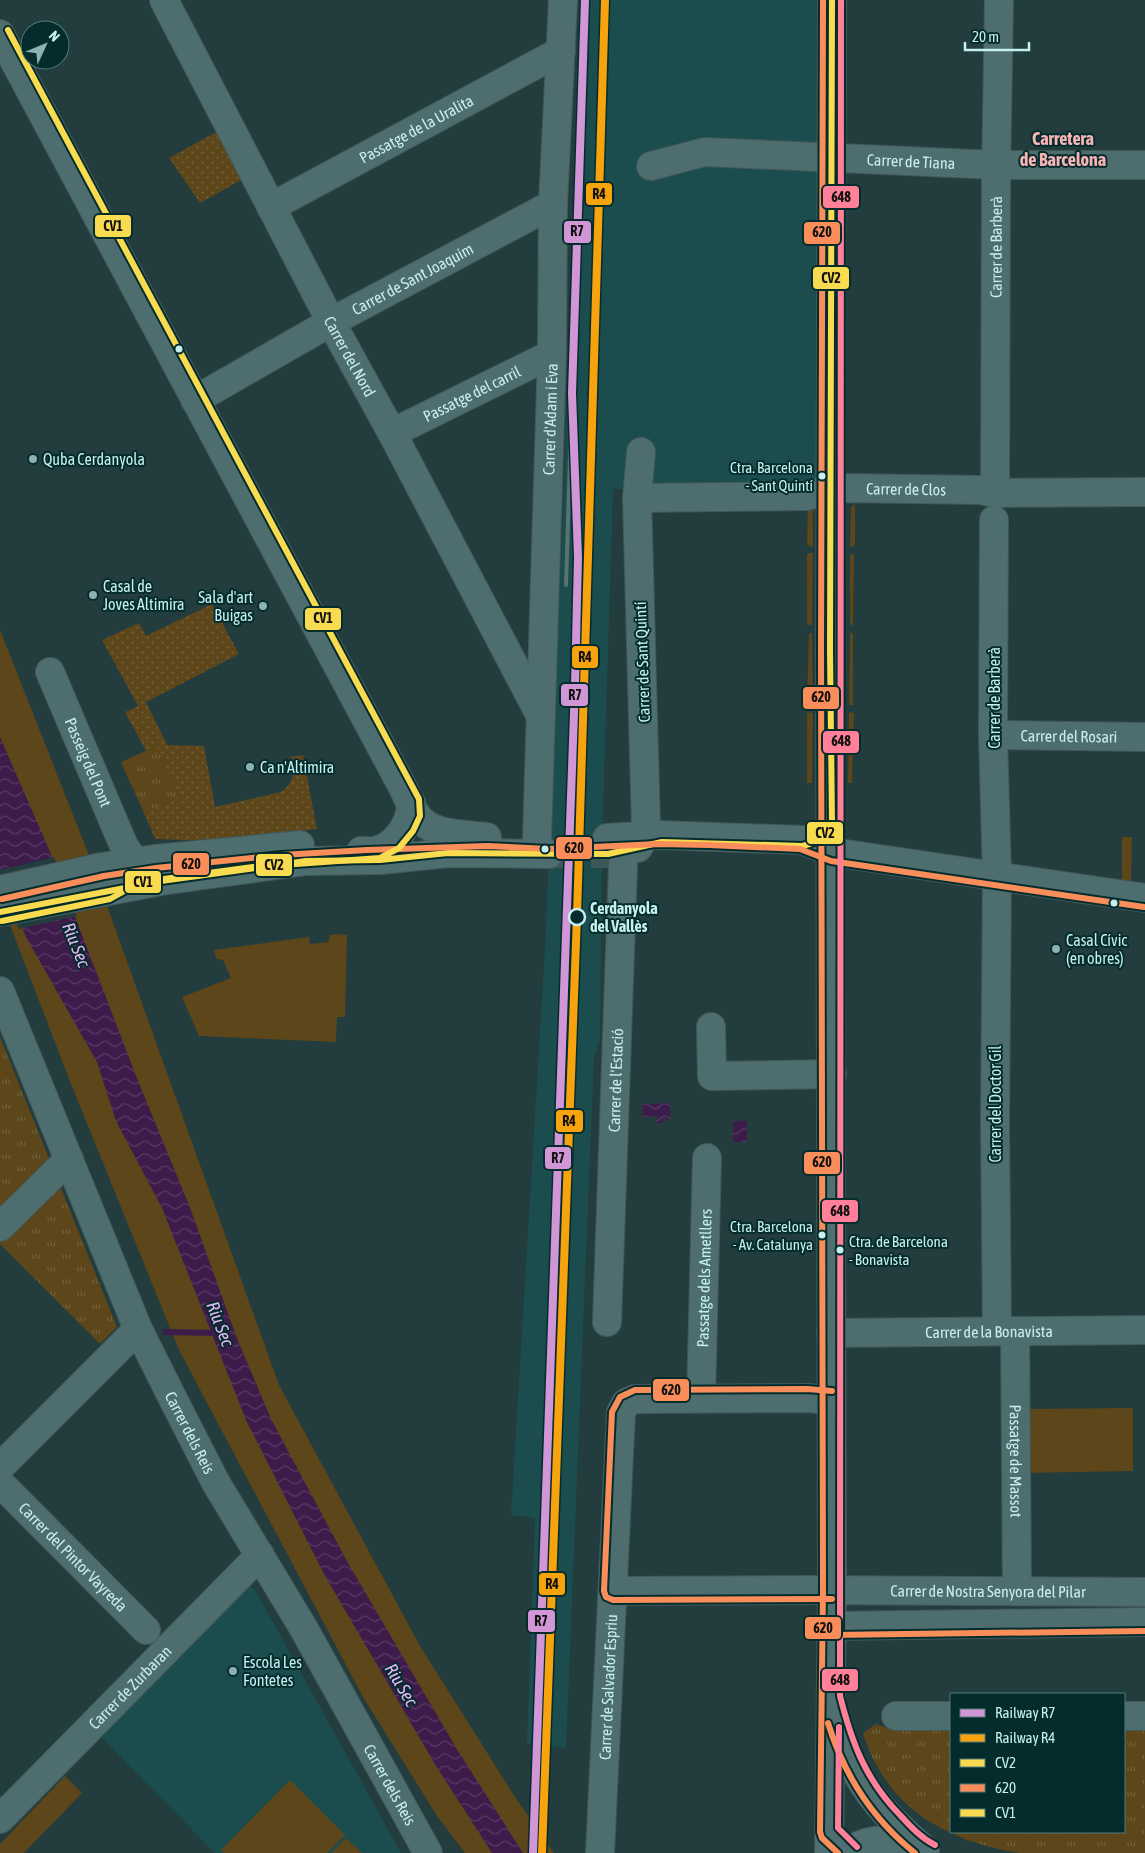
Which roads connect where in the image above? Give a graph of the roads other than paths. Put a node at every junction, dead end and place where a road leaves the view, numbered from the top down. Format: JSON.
{"nodes":[{"id":1,"x":164,"y":0,"type":"edge"},
{"id":2,"x":563,"y":0,"type":"edge"},
{"id":3,"x":832,"y":0,"type":"edge"},
{"id":4,"x":999,"y":0,"type":"edge"},
{"id":5,"x":0,"y":34,"type":"edge"},
{"id":6,"x":561,"y":51,"type":"junction"},
{"id":7,"x":831,"y":158,"type":"junction"},
{"id":8,"x":996,"y":165,"type":"junction"},
{"id":9,"x":1145,"y":165,"type":"edge"},
{"id":10,"x":651,"y":166,"type":"dead end"},
{"id":11,"x":553,"y":204,"type":"junction"},
{"id":12,"x":271,"y":207,"type":"junction"},
{"id":13,"x":331,"y":322,"type":"junction"},
{"id":14,"x":552,"y":354,"type":"junction"},
{"id":15,"x":195,"y":400,"type":"junction"},
{"id":16,"x":392,"y":433,"type":"junction"},
{"id":17,"x":641,"y":452,"type":"dead end"},
{"id":18,"x":831,"y":489,"type":"junction"},
{"id":19,"x":1145,"y":492,"type":"edge"},
{"id":20,"x":995,"y":493,"type":"junction"},
{"id":21,"x":637,"y":498,"type":"junction"},
{"id":22,"x":994,"y":520,"type":"dead end"},
{"id":23,"x":50,"y":672,"type":"dead end"},
{"id":24,"x":539,"y":713,"type":"junction"},
{"id":25,"x":993,"y":735,"type":"junction"},
{"id":26,"x":1145,"y":737,"type":"edge"},
{"id":27,"x":411,"y":803,"type":"junction"},
{"id":28,"x":487,"y":837,"type":"junction"},
{"id":29,"x":629,"y":842,"type":"junction"},
{"id":30,"x":545,"y":844,"type":"junction"},
{"id":31,"x":822,"y":848,"type":"junction"},
{"id":32,"x":390,"y":855,"type":"junction"},
{"id":33,"x":125,"y":875,"type":"junction"},
{"id":34,"x":997,"y":876,"type":"junction"},
{"id":35,"x":832,"y":886,"type":"junction"},
{"id":36,"x":0,"y":890,"type":"edge"},
{"id":37,"x":1145,"y":898,"type":"edge"},
{"id":38,"x":0,"y":912,"type":"edge"},
{"id":39,"x":0,"y":990,"type":"edge"},
{"id":40,"x":711,"y":1027,"type":"dead end"},
{"id":41,"x":832,"y":1074,"type":"junction"},
{"id":42,"x":69,"y":1158,"type":"junction"},
{"id":43,"x":707,"y":1158,"type":"dead end"},
{"id":44,"x":0,"y":1227,"type":"edge"},
{"id":45,"x":607,"y":1322,"type":"dead end"},
{"id":46,"x":138,"y":1329,"type":"junction"},
{"id":47,"x":1145,"y":1330,"type":"edge"},
{"id":48,"x":1006,"y":1331,"type":"junction"},
{"id":49,"x":831,"y":1333,"type":"junction"},
{"id":50,"x":701,"y":1398,"type":"junction"},
{"id":51,"x":831,"y":1400,"type":"junction"},
{"id":52,"x":0,"y":1466,"type":"edge"},
{"id":53,"x":0,"y":1483,"type":"edge"},
{"id":54,"x":260,"y":1555,"type":"junction"},
{"id":55,"x":832,"y":1590,"type":"junction"},
{"id":56,"x":612,"y":1591,"type":"junction"},
{"id":57,"x":1017,"y":1591,"type":"junction"},
{"id":58,"x":1145,"y":1592,"type":"edge"},
{"id":59,"x":1145,"y":1622,"type":"edge"},
{"id":60,"x":832,"y":1626,"type":"junction"},
{"id":61,"x":146,"y":1630,"type":"dead end"},
{"id":62,"x":830,"y":1697,"type":"junction"},
{"id":63,"x":896,"y":1716,"type":"dead end"},
{"id":64,"x":950,"y":1716,"type":"edge"},
{"id":65,"x":1125,"y":1716,"type":"edge"},
{"id":66,"x":1145,"y":1716,"type":"edge"},
{"id":67,"x":0,"y":1819,"type":"edge"},
{"id":68,"x":841,"y":1848,"type":"edge"},
{"id":69,"x":928,"y":1852,"type":"edge"},
{"id":70,"x":428,"y":1853,"type":"edge"},
{"id":71,"x":600,"y":1853,"type":"edge"}],
"edges":[{"from":1,"to":12,"type":"street","name":"Carrer del Nord"},
{"from":2,"to":6,"type":"street","name":"Carrer d'Adam i Eva"},
{"from":3,"to":7,"type":"main road"},
{"from":4,"to":8,"type":"street","name":"Carrer de Barberà"},
{"from":5,"to":15,"type":"street"},
{"from":6,"to":11,"type":"street","name":"Carrer d'Adam i Eva"},
{"from":6,"to":12,"type":"street","name":"Passatge de la Uralita"},
{"from":7,"to":8,"type":"street","name":"Carrer de Tiana"},
{"from":7,"to":10,"type":"street","name":"Carrer de Tiana"},
{"from":7,"to":18,"type":"main road"},
{"from":8,"to":9,"type":"street","name":"Carrer de Tiana"},
{"from":8,"to":20,"type":"street","name":"Carrer de Barberà"},
{"from":11,"to":13,"type":"street","name":"Carrer de Sant Joaquim"},
{"from":11,"to":14,"type":"street","name":"Carrer d'Adam i Eva"},
{"from":12,"to":13,"type":"street","name":"Carrer del Nord"},
{"from":13,"to":15,"type":"street","name":"Carrer de Sant Joaquim"},
{"from":13,"to":16,"type":"street","name":"Carrer del Nord"},
{"from":14,"to":16,"type":"street","name":"Passatge del carril"},
{"from":14,"to":24,"type":"street","name":"Carrer d'Adam i Eva"},
{"from":15,"to":27,"type":"street"},
{"from":16,"to":24,"type":"street","name":"Carrer del Nord"},
{"from":17,"to":21,"type":"street","name":"Carrer de Sant Quintí"},
{"from":18,"to":20,"type":"street","name":"Carrer de Clos"},
{"from":18,"to":21,"type":"street","name":"Carrer de Clos"},
{"from":18,"to":31,"type":"main road"},
{"from":19,"to":20,"type":"street","name":"Carrer de Clos"},
{"from":21,"to":29,"type":"street","name":"Carrer de Sant Quintí"},
{"from":22,"to":25,"type":"street","name":"Carrer de Barberà"},
{"from":23,"to":33,"type":"street","name":"Passeig del Pont"},
{"from":24,"to":30,"type":"street","name":"Carrer d'Adam i Eva"},
{"from":25,"to":26,"type":"street","name":"Carrer del Rosari"},
{"from":25,"to":34,"type":"street","name":"Carrer de Barberà"},
{"from":27,"to":28,"type":"street"},
{"from":27,"to":32,"type":"street"},
{"from":28,"to":30,"type":"street"},
{"from":28,"to":32,"type":"street"},
{"from":29,"to":31,"type":"street"},
{"from":29,"to":35,"type":"street"},
{"from":29,"to":45,"type":"street","name":"Carrer de l'Estació"},
{"from":30,"to":32,"type":"street"},
{"from":31,"to":34,"type":"street"},
{"from":31,"to":35,"type":"main road"},
{"from":32,"to":33,"type":"street"},
{"from":33,"to":36,"type":"street"},
{"from":33,"to":38,"type":"street"},
{"from":34,"to":37,"type":"street"},
{"from":34,"to":48,"type":"street","name":"Carrer del Doctor Gil"},
{"from":35,"to":41,"type":"main road"},
{"from":39,"to":42,"type":"street","name":"Carrer dels Reis"},
{"from":40,"to":41,"type":"street"},
{"from":41,"to":49,"type":"main road"},
{"from":42,"to":44,"type":"street"},
{"from":42,"to":46,"type":"street","name":"Carrer dels Reis"},
{"from":43,"to":50,"type":"street","name":"Passatge dels Ametllers"},
{"from":46,"to":52,"type":"street"},
{"from":46,"to":54,"type":"street","name":"Carrer dels Reis"},
{"from":47,"to":48,"type":"street","name":"Carrer de la Bonavista"},
{"from":48,"to":49,"type":"street","name":"Carrer de la Bonavista"},
{"from":48,"to":57,"type":"street","name":"Passatge de Massot"},
{"from":49,"to":51,"type":"main road"},
{"from":50,"to":51,"type":"street"},
{"from":50,"to":56,"type":"street","name":"Carrer de Salvador Espriu"},
{"from":51,"to":55,"type":"main road"},
{"from":53,"to":61,"type":"street","name":"Carrer del Pintor Vayreda"},
{"from":54,"to":67,"type":"street","name":"Carrer de Zurbaran"},
{"from":54,"to":70,"type":"street","name":"Carrer dels Reis"},
{"from":55,"to":56,"type":"street","name":"Carrer de Nostra Senyora del Pilar"},
{"from":55,"to":57,"type":"street","name":"Carrer de Nostra Senyora del Pilar"},
{"from":55,"to":60,"type":"main road"},
{"from":56,"to":71,"type":"street","name":"Carrer de Salvador Espriu"},
{"from":57,"to":58,"type":"street","name":"Carrer de Nostra Senyora del Pilar"},
{"from":59,"to":60,"type":"street","name":"Carrer de Nostra Senyora del Pilar"},
{"from":60,"to":62,"type":"main road"},
{"from":62,"to":68,"type":"main road"},
{"from":62,"to":69,"type":"main road"},
{"from":63,"to":64,"type":"street"},
{"from":65,"to":66,"type":"street"},
{"from":68,"to":69,"type":"main road"}]}
